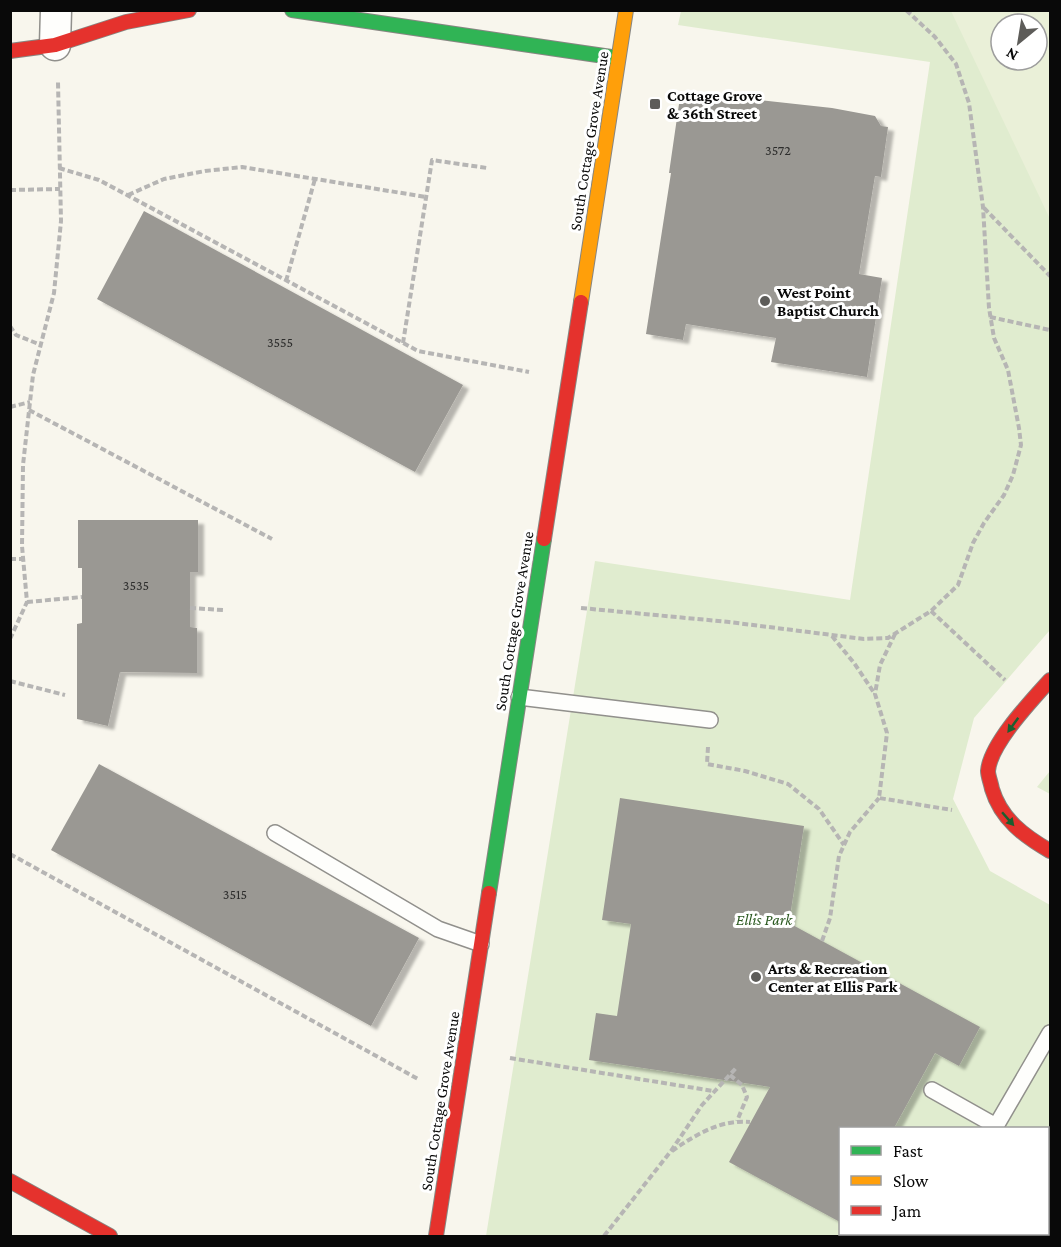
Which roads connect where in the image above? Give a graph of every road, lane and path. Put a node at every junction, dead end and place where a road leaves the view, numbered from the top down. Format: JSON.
{"nodes":[{"id":1,"x":56,"y":10,"type":"edge"},
{"id":2,"x":189,"y":10,"type":"edge"},
{"id":3,"x":292,"y":10,"type":"edge"},
{"id":4,"x":626,"y":10,"type":"edge"},
{"id":5,"x":906,"y":10,"type":"edge"},
{"id":6,"x":55,"y":45,"type":"junction"},
{"id":7,"x":10,"y":51,"type":"edge"},
{"id":8,"x":618,"y":58,"type":"junction"},
{"id":9,"x":58,"y":82,"type":"dead end"},
{"id":10,"x":59,"y":168,"type":"junction"},
{"id":11,"x":487,"y":168,"type":"dead end"},
{"id":12,"x":315,"y":179,"type":"junction"},
{"id":13,"x":60,"y":189,"type":"junction"},
{"id":14,"x":10,"y":190,"type":"edge"},
{"id":15,"x":128,"y":195,"type":"junction"},
{"id":16,"x":426,"y":197,"type":"junction"},
{"id":17,"x":983,"y":207,"type":"junction"},
{"id":18,"x":1050,"y":276,"type":"edge"},
{"id":19,"x":286,"y":281,"type":"junction"},
{"id":20,"x":990,"y":317,"type":"junction"},
{"id":21,"x":10,"y":326,"type":"edge"},
{"id":22,"x":1050,"y":330,"type":"edge"},
{"id":23,"x":16,"y":335,"type":"junction"},
{"id":24,"x":10,"y":336,"type":"edge"},
{"id":25,"x":403,"y":343,"type":"junction"},
{"id":26,"x":41,"y":345,"type":"junction"},
{"id":27,"x":529,"y":372,"type":"dead end"},
{"id":28,"x":30,"y":402,"type":"junction"},
{"id":29,"x":10,"y":407,"type":"edge"},
{"id":30,"x":29,"y":410,"type":"junction"},
{"id":31,"x":272,"y":539,"type":"dead end"},
{"id":32,"x":10,"y":559,"type":"edge"},
{"id":33,"x":23,"y":559,"type":"junction"},
{"id":34,"x":82,"y":597,"type":"dead end"},
{"id":35,"x":27,"y":602,"type":"junction"},
{"id":36,"x":190,"y":608,"type":"dead end"},
{"id":37,"x":581,"y":608,"type":"dead end"},
{"id":38,"x":222,"y":610,"type":"dead end"},
{"id":39,"x":931,"y":611,"type":"junction"},
{"id":40,"x":896,"y":634,"type":"junction"},
{"id":41,"x":831,"y":636,"type":"junction"},
{"id":42,"x":10,"y":639,"type":"edge"},
{"id":43,"x":1050,"y":680,"type":"edge"},
{"id":44,"x":10,"y":681,"type":"edge"},
{"id":45,"x":1010,"y":684,"type":"dead end"},
{"id":46,"x":876,"y":694,"type":"junction"},
{"id":47,"x":65,"y":695,"type":"dead end"},
{"id":48,"x":519,"y":697,"type":"junction"},
{"id":49,"x":710,"y":720,"type":"joint"},
{"id":50,"x":879,"y":798,"type":"junction"},
{"id":51,"x":952,"y":810,"type":"dead end"},
{"id":52,"x":275,"y":833,"type":"dead end"},
{"id":53,"x":844,"y":845,"type":"junction"},
{"id":54,"x":1050,"y":851,"type":"edge"},
{"id":55,"x":10,"y":854,"type":"edge"},
{"id":56,"x":822,"y":941,"type":"dead end"},
{"id":57,"x":481,"y":944,"type":"junction"},
{"id":58,"x":1050,"y":1033,"type":"edge"},
{"id":59,"x":510,"y":1058,"type":"dead end"},
{"id":60,"x":737,"y":1067,"type":"dead end"},
{"id":61,"x":730,"y":1075,"type":"junction"},
{"id":62,"x":418,"y":1079,"type":"dead end"},
{"id":63,"x":932,"y":1090,"type":"dead end"},
{"id":64,"x":714,"y":1092,"type":"junction"},
{"id":65,"x":737,"y":1120,"type":"junction"},
{"id":66,"x":750,"y":1122,"type":"dead end"},
{"id":67,"x":669,"y":1153,"type":"junction"},
{"id":68,"x":10,"y":1181,"type":"edge"},
{"id":69,"x":110,"y":1236,"type":"edge"},
{"id":70,"x":435,"y":1236,"type":"edge"},
{"id":71,"x":604,"y":1236,"type":"edge"}],
"edges":[{"from":1,"to":6,"type":"street"},
{"from":2,"to":6,"type":"main road"},
{"from":3,"to":8,"type":"main road"},
{"from":4,"to":8,"type":"main road","name":"South Cottage Grove Avenue"},
{"from":5,"to":17,"type":"path"},
{"from":6,"to":7,"type":"main road"},
{"from":8,"to":48,"type":"main road","name":"South Cottage Grove Avenue"},
{"from":9,"to":10,"type":"path"},
{"from":10,"to":13,"type":"path"},
{"from":10,"to":15,"type":"path"},
{"from":11,"to":16,"type":"path"},
{"from":12,"to":15,"type":"path"},
{"from":12,"to":16,"type":"path"},
{"from":12,"to":19,"type":"path"},
{"from":13,"to":14,"type":"path"},
{"from":13,"to":26,"type":"path"},
{"from":15,"to":19,"type":"path"},
{"from":16,"to":25,"type":"path"},
{"from":17,"to":18,"type":"path"},
{"from":17,"to":20,"type":"path"},
{"from":19,"to":25,"type":"path"},
{"from":20,"to":22,"type":"path"},
{"from":20,"to":39,"type":"path"},
{"from":21,"to":23,"type":"path"},
{"from":23,"to":24,"type":"path"},
{"from":23,"to":26,"type":"path"},
{"from":25,"to":27,"type":"path"},
{"from":26,"to":28,"type":"path"},
{"from":28,"to":29,"type":"path"},
{"from":28,"to":30,"type":"path"},
{"from":30,"to":31,"type":"path"},
{"from":30,"to":33,"type":"path"},
{"from":32,"to":33,"type":"path"},
{"from":33,"to":35,"type":"path"},
{"from":34,"to":35,"type":"path"},
{"from":35,"to":42,"type":"path"},
{"from":36,"to":38,"type":"path"},
{"from":37,"to":41,"type":"path"},
{"from":39,"to":40,"type":"path"},
{"from":39,"to":45,"type":"path"},
{"from":40,"to":41,"type":"path"},
{"from":40,"to":46,"type":"path"},
{"from":41,"to":46,"type":"path"},
{"from":43,"to":54,"type":"main road","one_way":true},
{"from":44,"to":47,"type":"path"},
{"from":46,"to":50,"type":"path"},
{"from":48,"to":49,"type":"lane"},
{"from":48,"to":57,"type":"main road","name":"South Cottage Grove Avenue"},
{"from":49,"to":53,"type":"path"},
{"from":50,"to":51,"type":"path"},
{"from":50,"to":53,"type":"path"},
{"from":52,"to":57,"type":"lane"},
{"from":53,"to":56,"type":"path"},
{"from":55,"to":62,"type":"path"},
{"from":57,"to":70,"type":"main road","name":"South Cottage Grove Avenue"},
{"from":58,"to":63,"type":"lane"},
{"from":59,"to":64,"type":"path"},
{"from":60,"to":61,"type":"path"},
{"from":61,"to":64,"type":"path"},
{"from":61,"to":65,"type":"path"},
{"from":64,"to":67,"type":"path"},
{"from":65,"to":66,"type":"path"},
{"from":65,"to":67,"type":"path"},
{"from":67,"to":71,"type":"path"},
{"from":68,"to":69,"type":"main road"}]}
